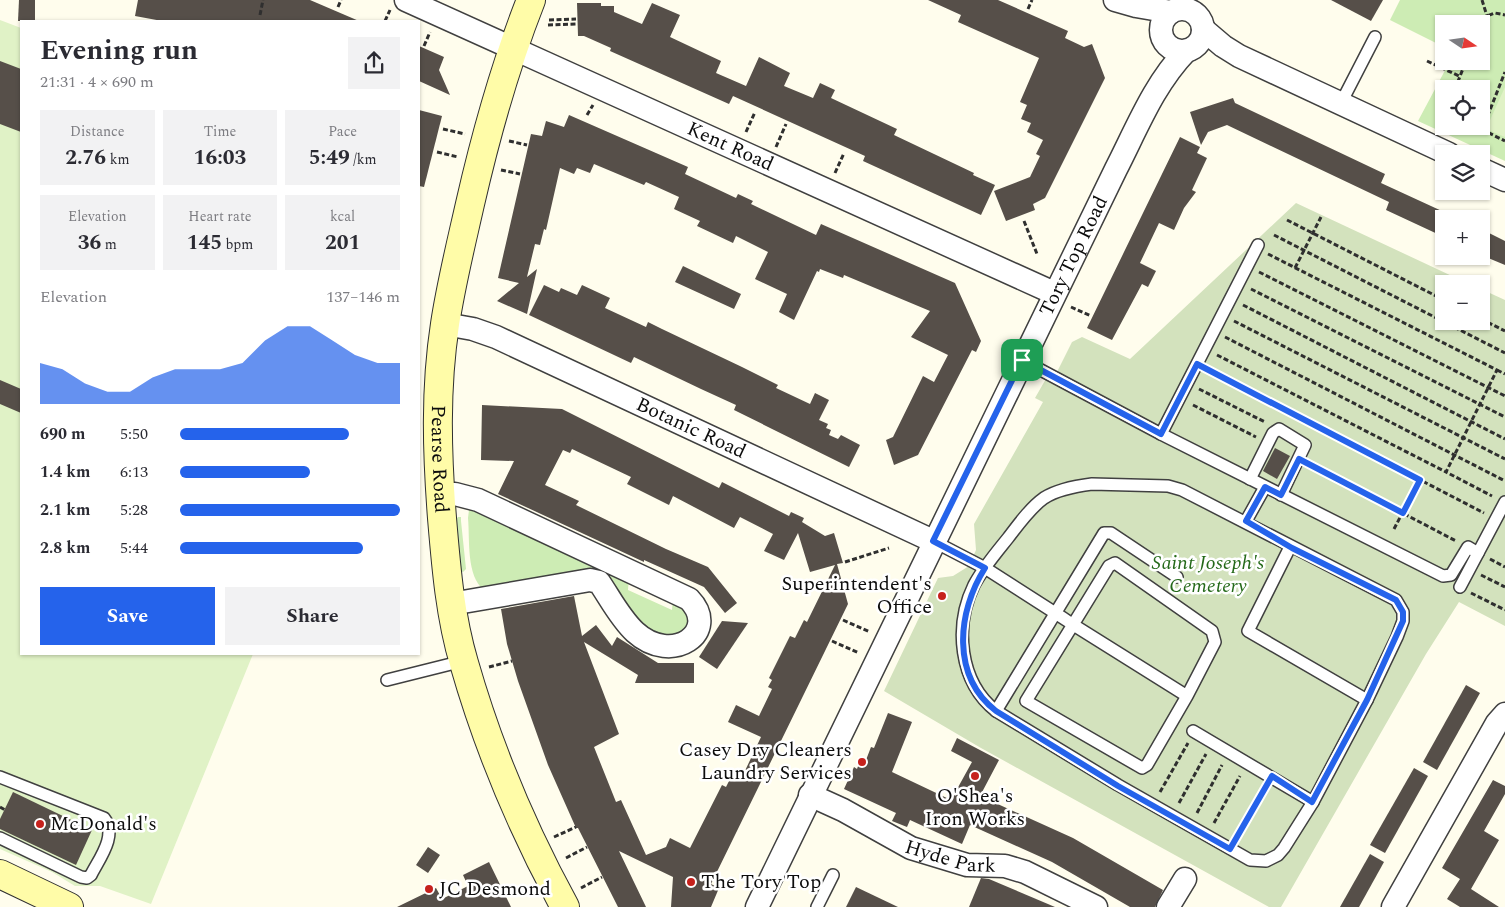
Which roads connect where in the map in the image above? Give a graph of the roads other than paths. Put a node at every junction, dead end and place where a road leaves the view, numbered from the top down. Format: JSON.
{"nodes":[{"id":1,"x":406,"y":0,"type":"edge"},
{"id":2,"x":531,"y":0,"type":"edge"},
{"id":3,"x":1115,"y":0,"type":"edge"},
{"id":4,"x":1185,"y":23,"type":"edge"},
{"id":5,"x":1375,"y":37,"type":"dead end"},
{"id":6,"x":512,"y":47,"type":"junction"},
{"id":7,"x":1341,"y":104,"type":"junction"},
{"id":8,"x":1435,"y":148,"type":"edge"},
{"id":9,"x":1490,"y":173,"type":"edge"},
{"id":10,"x":1505,"y":180,"type":"edge"},
{"id":11,"x":1257,"y":246,"type":"road end"},
{"id":12,"x":1054,"y":293,"type":"junction"},
{"id":13,"x":445,"y":324,"type":"junction"},
{"id":14,"x":1022,"y":360,"type":"junction"},
{"id":15,"x":1161,"y":434,"type":"junction"},
{"id":16,"x":1250,"y":479,"type":"junction"},
{"id":17,"x":1265,"y":487,"type":"junction"},
{"id":18,"x":440,"y":495,"type":"junction"},
{"id":19,"x":1281,"y":495,"type":"junction"},
{"id":20,"x":1501,"y":500,"type":"edge"},
{"id":21,"x":1246,"y":521,"type":"junction"},
{"id":22,"x":933,"y":541,"type":"junction"},
{"id":23,"x":1290,"y":547,"type":"junction"},
{"id":24,"x":1473,"y":550,"type":"junction"},
{"id":25,"x":608,"y":561,"type":"junction"},
{"id":26,"x":985,"y":568,"type":"junction"},
{"id":27,"x":1177,"y":577,"type":"dead end"},
{"id":28,"x":599,"y":582,"type":"junction"},
{"id":29,"x":1460,"y":587,"type":"road end"},
{"id":30,"x":451,"y":604,"type":"junction"},
{"id":31,"x":1055,"y":613,"type":"junction"},
{"id":32,"x":1072,"y":624,"type":"junction"},
{"id":33,"x":463,"y":661,"type":"junction"},
{"id":34,"x":388,"y":680,"type":"dead end"},
{"id":35,"x":1187,"y":696,"type":"junction"},
{"id":36,"x":1367,"y":700,"type":"junction"},
{"id":37,"x":996,"y":711,"type":"junction"},
{"id":38,"x":1505,"y":714,"type":"edge"},
{"id":39,"x":1194,"y":732,"type":"road end"},
{"id":40,"x":0,"y":777,"type":"edge"},
{"id":41,"x":810,"y":795,"type":"junction"},
{"id":42,"x":1312,"y":802,"type":"junction"},
{"id":43,"x":0,"y":838,"type":"edge"},
{"id":44,"x":0,"y":874,"type":"edge"},
{"id":45,"x":833,"y":875,"type":"dead end"},
{"id":46,"x":1185,"y":879,"type":"dead end"},
{"id":47,"x":1398,"y":905,"type":"edge"},
{"id":48,"x":69,"y":907,"type":"edge"},
{"id":49,"x":566,"y":907,"type":"edge"},
{"id":50,"x":757,"y":907,"type":"edge"},
{"id":51,"x":817,"y":907,"type":"edge"},
{"id":52,"x":1096,"y":907,"type":"edge"},
{"id":53,"x":1168,"y":907,"type":"edge"}],
"edges":[{"from":1,"to":6,"type":"street","name":"Kent Road"},
{"from":2,"to":6,"type":"street","name":"Pearse Road"},
{"from":3,"to":4,"type":"street"},
{"from":4,"to":7,"type":"street"},
{"from":4,"to":12,"type":"street","name":"Tory Top Road"},
{"from":5,"to":7,"type":"lane"},
{"from":6,"to":12,"type":"street","name":"Kent Road"},
{"from":6,"to":13,"type":"street","name":"Pearse Road"},
{"from":7,"to":8,"type":"street"},
{"from":9,"to":10,"type":"street"},
{"from":11,"to":15,"type":"lane"},
{"from":12,"to":14,"type":"street","name":"Tory Top Road"},
{"from":13,"to":18,"type":"street","name":"Pearse Road"},
{"from":13,"to":22,"type":"street","name":"Botanic Road"},
{"from":14,"to":15,"type":"lane"},
{"from":14,"to":22,"type":"street","name":"Tory Top Road"},
{"from":15,"to":16,"type":"lane"},
{"from":16,"to":17,"type":"lane"},
{"from":16,"to":19,"type":"lane"},
{"from":17,"to":19,"type":"lane"},
{"from":17,"to":21,"type":"lane"},
{"from":18,"to":25,"type":"street"},
{"from":18,"to":30,"type":"street","name":"Pearse Road"},
{"from":19,"to":24,"type":"lane"},
{"from":20,"to":24,"type":"lane"},
{"from":21,"to":23,"type":"lane"},
{"from":21,"to":26,"type":"lane"},
{"from":22,"to":26,"type":"lane"},
{"from":22,"to":41,"type":"street","name":"Tory Top Road"},
{"from":23,"to":36,"type":"lane"},
{"from":23,"to":36,"type":"lane"},
{"from":24,"to":29,"type":"lane"},
{"from":25,"to":28,"type":"street"},
{"from":25,"to":28,"type":"street"},
{"from":26,"to":31,"type":"lane"},
{"from":26,"to":37,"type":"lane"},
{"from":27,"to":31,"type":"lane"},
{"from":28,"to":30,"type":"street"},
{"from":30,"to":33,"type":"street","name":"Pearse Road"},
{"from":31,"to":32,"type":"lane"},
{"from":31,"to":37,"type":"lane"},
{"from":32,"to":35,"type":"lane"},
{"from":32,"to":35,"type":"lane"},
{"from":32,"to":35,"type":"lane"},
{"from":33,"to":34,"type":"lane"},
{"from":33,"to":49,"type":"street","name":"Pearse Road"},
{"from":36,"to":42,"type":"lane"},
{"from":37,"to":42,"type":"lane"},
{"from":38,"to":47,"type":"street"},
{"from":39,"to":42,"type":"lane"},
{"from":40,"to":43,"type":"lane"},
{"from":41,"to":50,"type":"street","name":"Tory Top Road"},
{"from":41,"to":52,"type":"street","name":"Hyde Park"},
{"from":44,"to":48,"type":"street"},
{"from":45,"to":51,"type":"lane"},
{"from":46,"to":53,"type":"street"}]}
